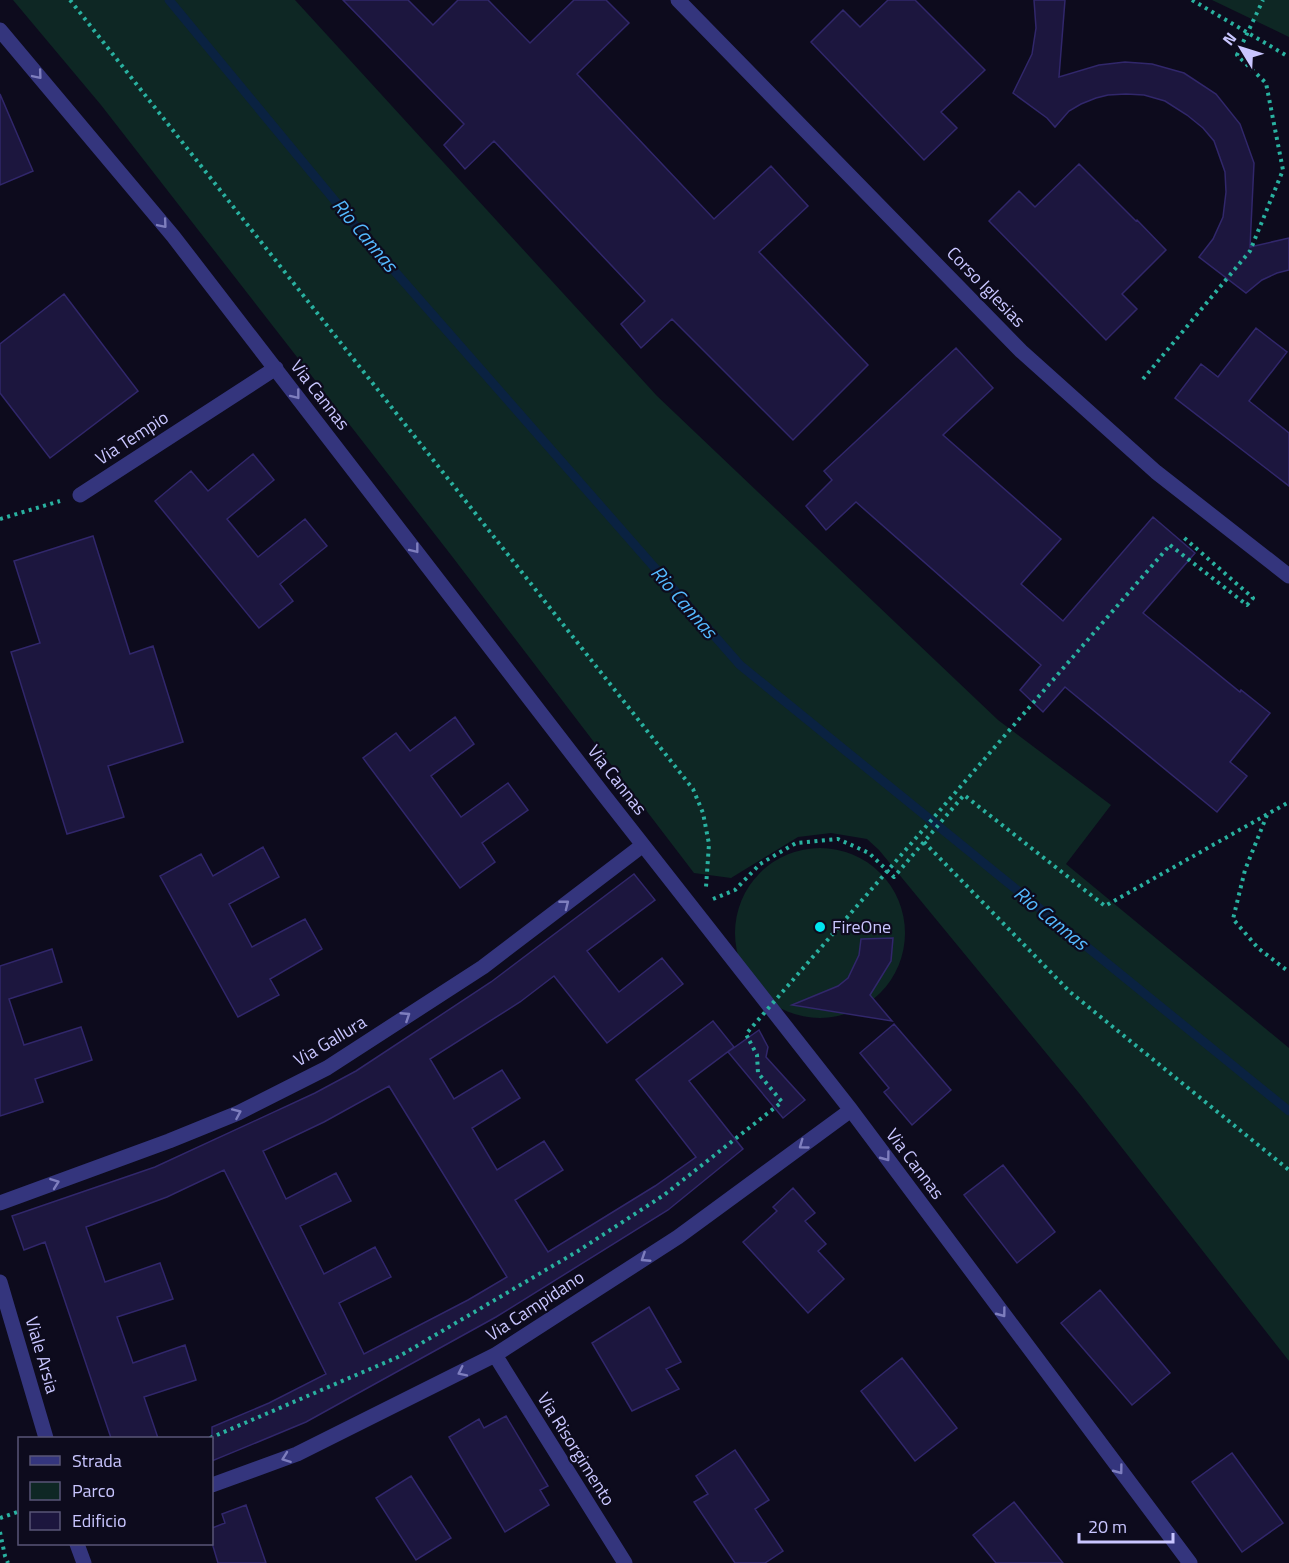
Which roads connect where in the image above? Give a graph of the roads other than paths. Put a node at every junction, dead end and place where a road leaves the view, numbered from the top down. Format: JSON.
{"nodes":[{"id":1,"x":678,"y":0,"type":"edge"},
{"id":2,"x":0,"y":30,"type":"edge"},
{"id":3,"x":276,"y":368,"type":"junction"},
{"id":4,"x":80,"y":495,"type":"road end"},
{"id":5,"x":1289,"y":576,"type":"edge"},
{"id":6,"x":642,"y":845,"type":"junction"},
{"id":7,"x":851,"y":1110,"type":"junction"},
{"id":8,"x":0,"y":1203,"type":"edge"},
{"id":9,"x":0,"y":1282,"type":"edge"},
{"id":10,"x":495,"y":1355,"type":"junction"},
{"id":11,"x":46,"y":1437,"type":"edge"},
{"id":12,"x":213,"y":1485,"type":"edge"},
{"id":13,"x":77,"y":1545,"type":"edge"},
{"id":14,"x":84,"y":1563,"type":"edge"},
{"id":15,"x":625,"y":1563,"type":"edge"},
{"id":16,"x":1190,"y":1563,"type":"edge"}],
"edges":[{"from":1,"to":5,"type":"street","name":"Corso Iglesias"},
{"from":2,"to":3,"type":"street","name":"Via Cannas","one_way":true},
{"from":3,"to":4,"type":"street","name":"Via Tempio"},
{"from":3,"to":6,"type":"street","name":"Via Cannas","one_way":true},
{"from":6,"to":7,"type":"street","name":"Via Cannas"},
{"from":8,"to":6,"type":"street","name":"Via Gallura","one_way":true},
{"from":7,"to":10,"type":"street","name":"Via Campidano","one_way":true},
{"from":7,"to":16,"type":"street","name":"Via Cannas","one_way":true},
{"from":9,"to":11,"type":"street","name":"Viale Arsia"},
{"from":10,"to":12,"type":"street","name":"Via Campidano","one_way":true},
{"from":10,"to":15,"type":"street","name":"Via Risorgimento"},
{"from":13,"to":14,"type":"street"}]}
